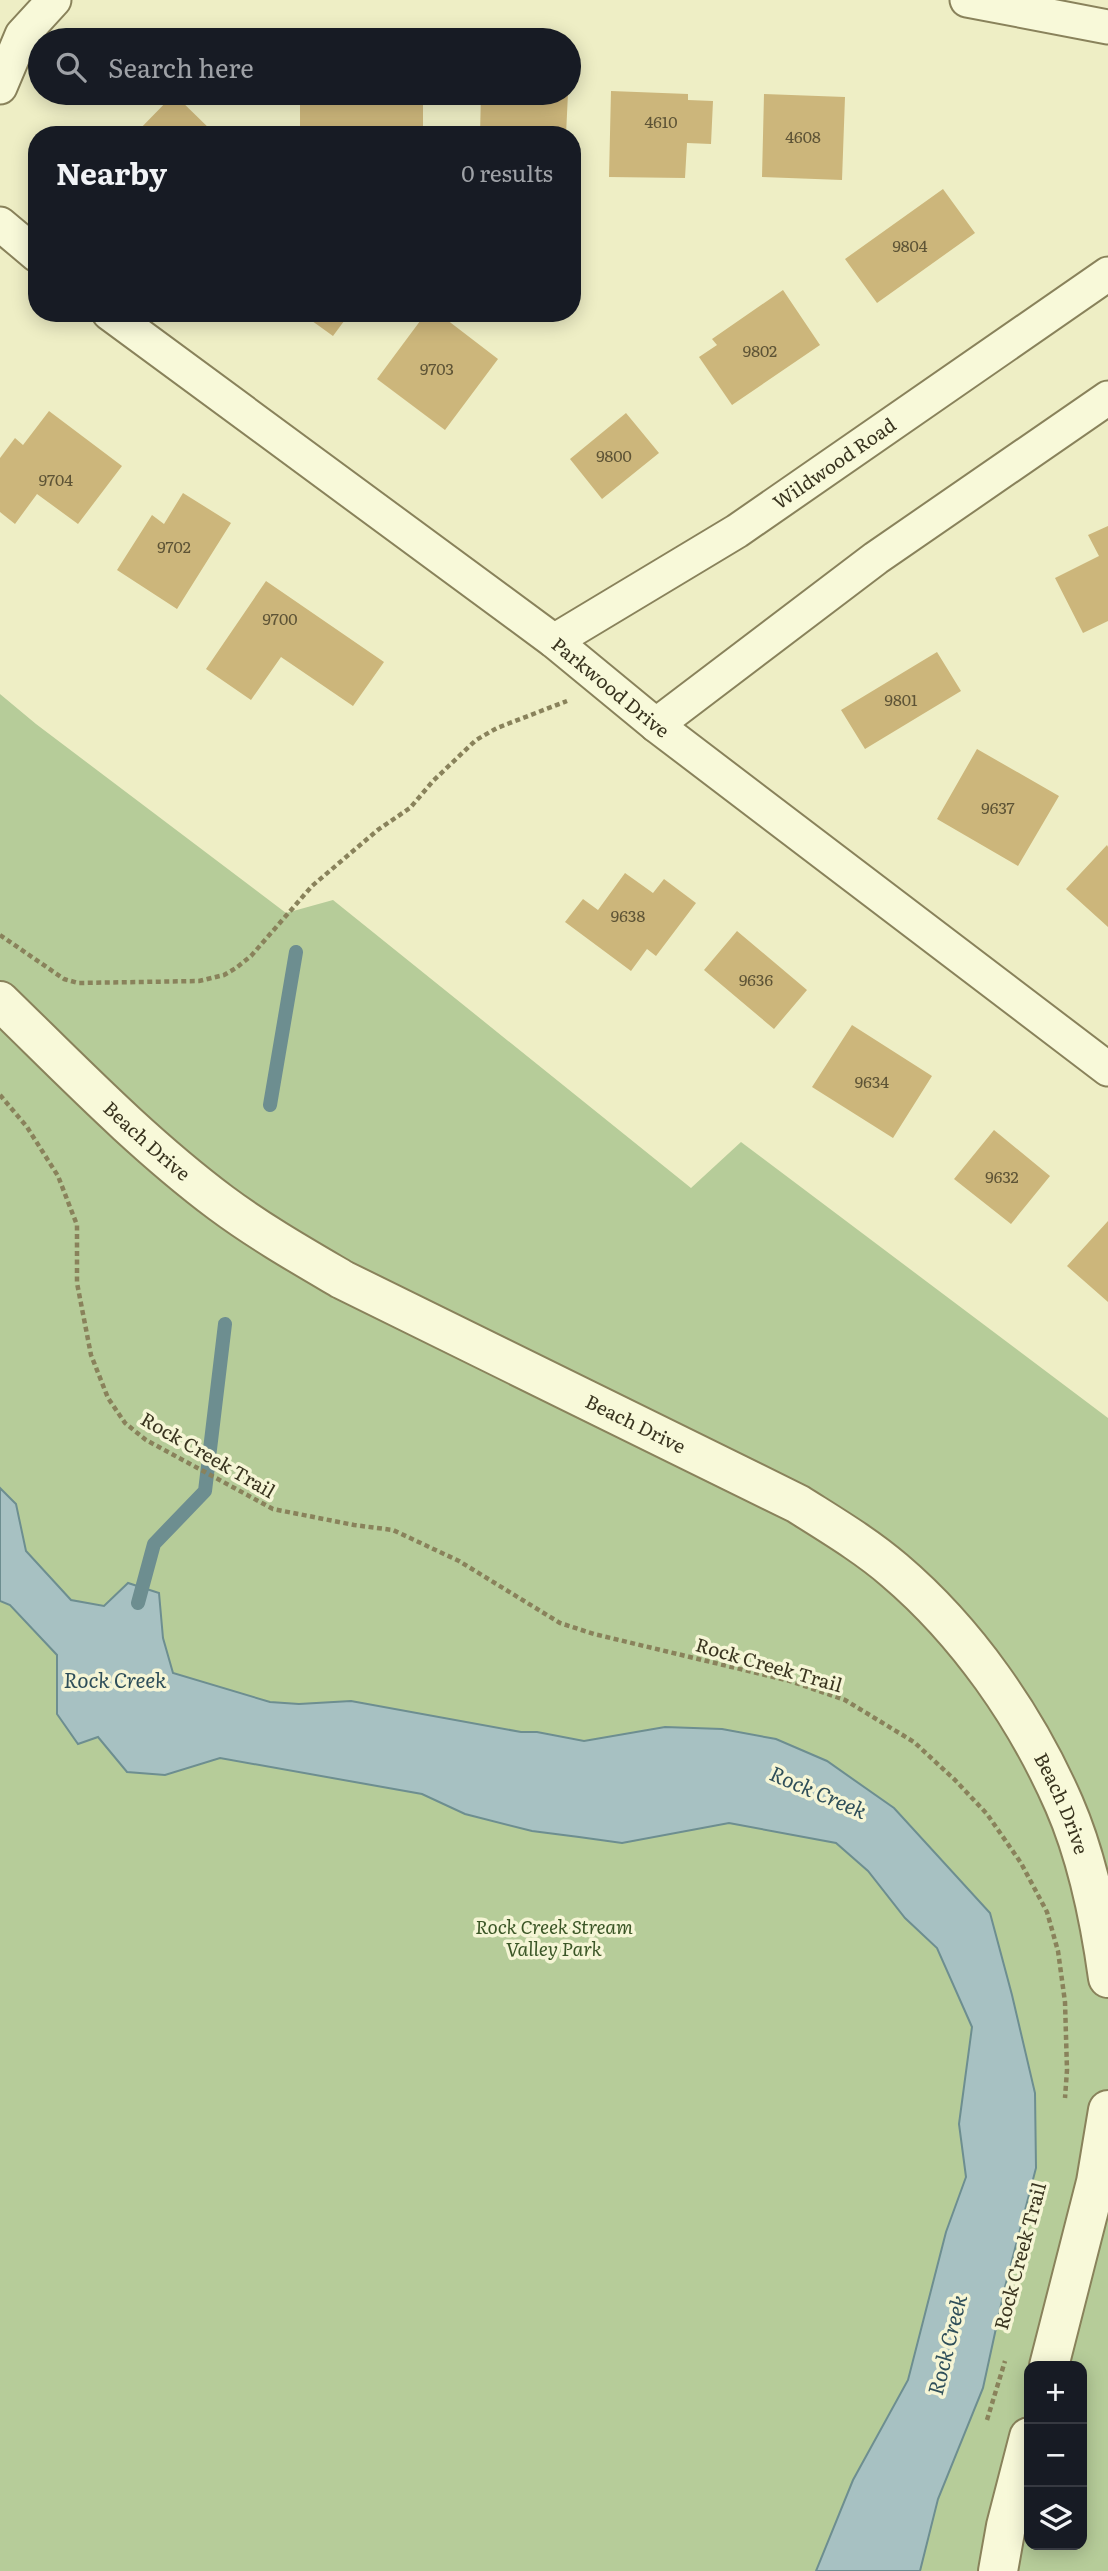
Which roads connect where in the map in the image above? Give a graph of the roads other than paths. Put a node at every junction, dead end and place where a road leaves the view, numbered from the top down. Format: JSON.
{"nodes":[{"id":1,"x":54,"y":0,"type":"edge"},
{"id":2,"x":967,"y":0,"type":"edge"},
{"id":3,"x":1108,"y":27,"type":"edge"},
{"id":4,"x":28,"y":28,"type":"edge"},
{"id":5,"x":28,"y":28,"type":"edge"},
{"id":6,"x":0,"y":87,"type":"edge"},
{"id":7,"x":0,"y":224,"type":"edge"},
{"id":8,"x":28,"y":248,"type":"edge"},
{"id":9,"x":1108,"y":274,"type":"edge"},
{"id":10,"x":121,"y":322,"type":"edge"},
{"id":11,"x":1108,"y":398,"type":"edge"},
{"id":12,"x":554,"y":641,"type":"junction"},
{"id":13,"x":656,"y":726,"type":"junction"},
{"id":14,"x":0,"y":1001,"type":"edge"},
{"id":15,"x":1108,"y":1069,"type":"edge"},
{"id":16,"x":1108,"y":1978,"type":"edge"},
{"id":17,"x":1108,"y":2110,"type":"edge"},
{"id":18,"x":1050,"y":2361,"type":"edge"},
{"id":19,"x":1024,"y":2456,"type":"edge"},
{"id":20,"x":998,"y":2571,"type":"edge"}],
"edges":[{"from":1,"to":5,"type":"street"},
{"from":2,"to":3,"type":"street"},
{"from":4,"to":6,"type":"street"},
{"from":7,"to":8,"type":"street"},
{"from":9,"to":12,"type":"street","name":"Wildwood Road"},
{"from":10,"to":12,"type":"street","name":"Parkwood Drive"},
{"from":11,"to":13,"type":"street"},
{"from":12,"to":13,"type":"street","name":"Parkwood Drive"},
{"from":13,"to":15,"type":"street","name":"Parkwood Drive"},
{"from":14,"to":16,"type":"street","name":"Beach Drive"},
{"from":17,"to":18,"type":"street"},
{"from":19,"to":20,"type":"street"}]}
